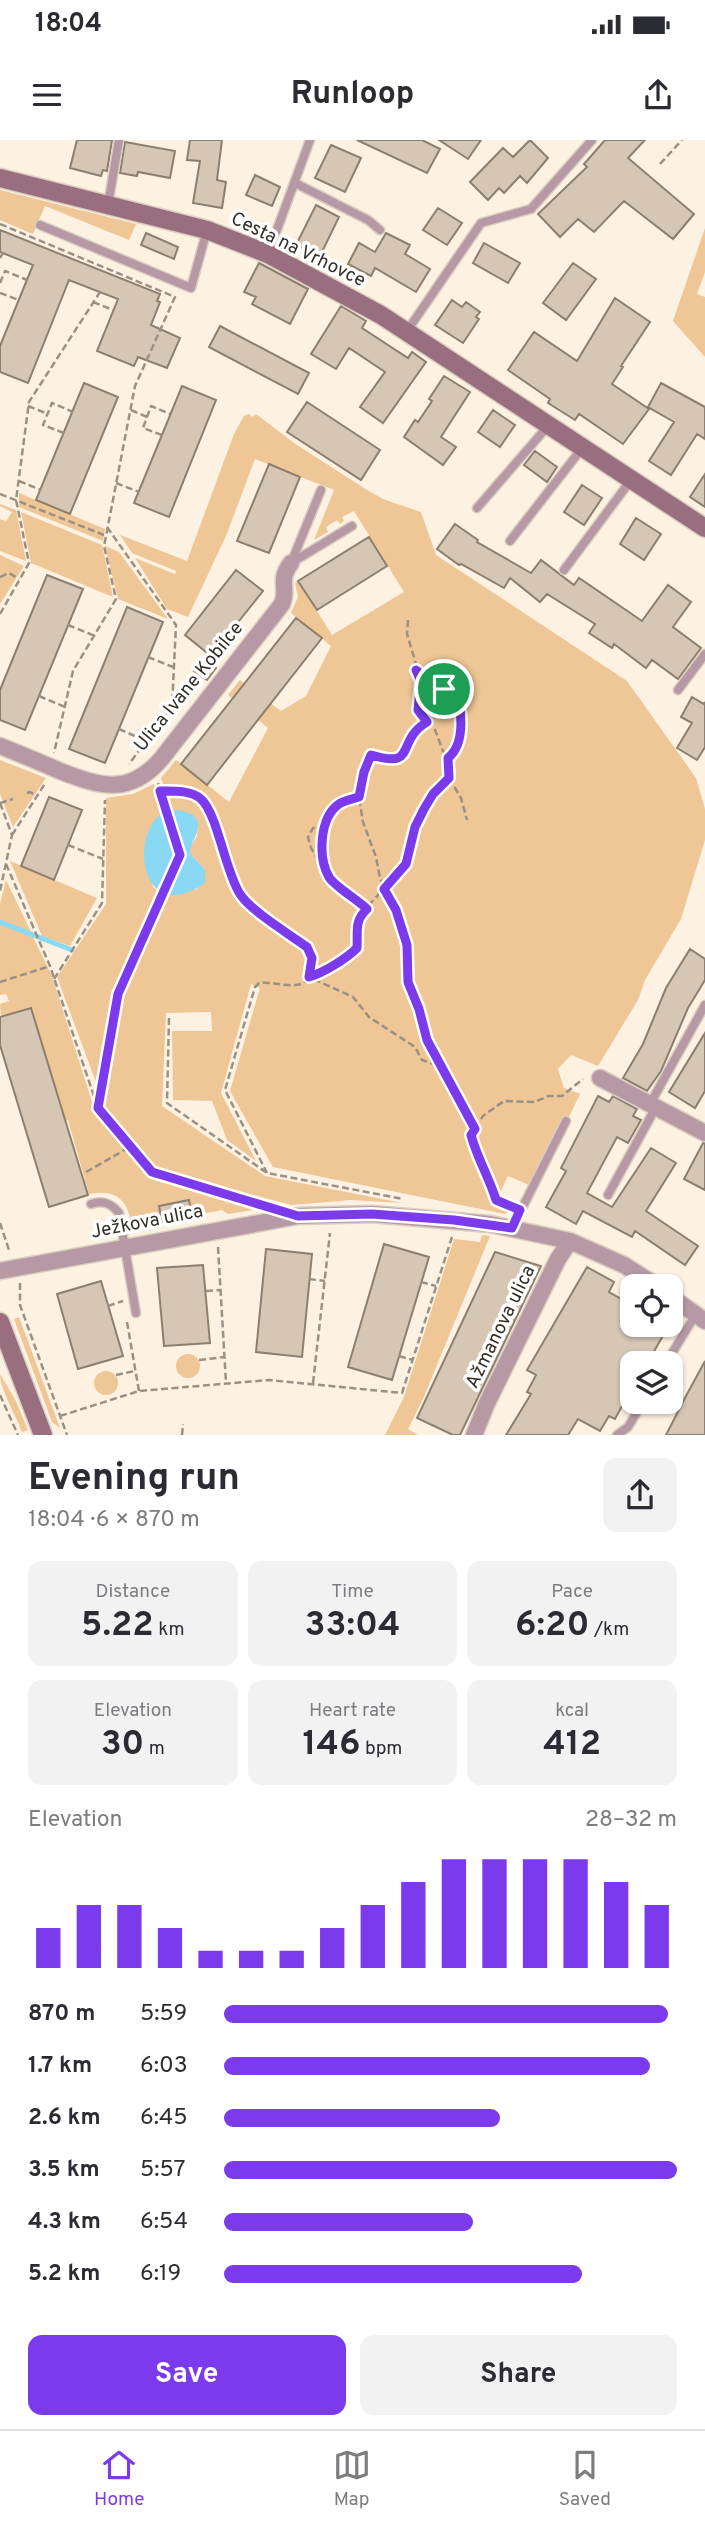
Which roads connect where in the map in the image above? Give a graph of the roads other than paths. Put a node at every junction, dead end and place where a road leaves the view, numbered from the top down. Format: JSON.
{"nodes":[{"id":1,"x":119,"y":140,"type":"edge"},
{"id":2,"x":310,"y":140,"type":"edge"},
{"id":3,"x":592,"y":140,"type":"edge"},
{"id":4,"x":0,"y":178,"type":"edge"},
{"id":5,"x":295,"y":183,"type":"junction"},
{"id":6,"x":107,"y":205,"type":"junction"},
{"id":7,"x":40,"y":225,"type":"dead end"},
{"id":8,"x":207,"y":230,"type":"junction"},
{"id":9,"x":380,"y":230,"type":"dead end"},
{"id":10,"x":268,"y":254,"type":"junction"},
{"id":11,"x":407,"y":331,"type":"junction"},
{"id":12,"x":549,"y":425,"type":"junction"},
{"id":13,"x":583,"y":447,"type":"junction"},
{"id":14,"x":632,"y":479,"type":"junction"},
{"id":15,"x":321,"y":490,"type":"dead end"},
{"id":16,"x":477,"y":508,"type":"dead end"},
{"id":17,"x":352,"y":526,"type":"dead end"},
{"id":18,"x":705,"y":528,"type":"edge"},
{"id":19,"x":510,"y":541,"type":"dead end"},
{"id":20,"x":291,"y":563,"type":"junction"},
{"id":21,"x":564,"y":570,"type":"dead end"},
{"id":22,"x":705,"y":654,"type":"edge"},
{"id":23,"x":678,"y":690,"type":"dead end"},
{"id":24,"x":0,"y":746,"type":"edge"},
{"id":25,"x":705,"y":1004,"type":"edge"},
{"id":26,"x":600,"y":1078,"type":"road end"},
{"id":27,"x":653,"y":1106,"type":"junction"},
{"id":28,"x":565,"y":1121,"type":"dead end"},
{"id":29,"x":705,"y":1133,"type":"edge"},
{"id":30,"x":608,"y":1195,"type":"dead end"},
{"id":31,"x":92,"y":1204,"type":"dead end"},
{"id":32,"x":512,"y":1228,"type":"junction"},
{"id":33,"x":570,"y":1241,"type":"junction"},
{"id":34,"x":125,"y":1248,"type":"junction"},
{"id":35,"x":6,"y":1264,"type":"edge"},
{"id":36,"x":638,"y":1274,"type":"edge"},
{"id":37,"x":683,"y":1305,"type":"edge"},
{"id":38,"x":136,"y":1313,"type":"dead end"},
{"id":39,"x":5,"y":1315,"type":"edge"},
{"id":40,"x":701,"y":1318,"type":"edge"},
{"id":41,"x":676,"y":1351,"type":"edge"},
{"id":42,"x":636,"y":1414,"type":"edge"},
{"id":43,"x":43,"y":1435,"type":"edge"},
{"id":44,"x":474,"y":1435,"type":"edge"},
{"id":45,"x":617,"y":1435,"type":"edge"}],
"edges":[{"from":1,"to":6,"type":"lane"},
{"from":2,"to":5,"type":"lane"},
{"from":3,"to":11,"type":"lane"},
{"from":4,"to":6,"type":"street","name":"Cesta na Vrhovce"},
{"from":5,"to":9,"type":"lane"},
{"from":5,"to":10,"type":"lane"},
{"from":6,"to":8,"type":"street","name":"Cesta na Vrhovce"},
{"from":7,"to":8,"type":"lane"},
{"from":8,"to":10,"type":"street","name":"Cesta na Vrhovce"},
{"from":10,"to":11,"type":"street","name":"Cesta na Vrhovce"},
{"from":11,"to":12,"type":"street","name":"Cesta na Vrhovce"},
{"from":12,"to":13,"type":"street","name":"Cesta na Vrhovce"},
{"from":12,"to":16,"type":"lane"},
{"from":13,"to":14,"type":"street","name":"Cesta na Vrhovce"},
{"from":13,"to":19,"type":"lane"},
{"from":14,"to":18,"type":"street","name":"Cesta na Vrhovce"},
{"from":14,"to":21,"type":"lane"},
{"from":15,"to":20,"type":"lane"},
{"from":17,"to":20,"type":"lane"},
{"from":20,"to":24,"type":"street","name":"Ulica Ivane Kobilce"},
{"from":22,"to":23,"type":"lane"},
{"from":25,"to":27,"type":"lane"},
{"from":26,"to":27,"type":"street"},
{"from":27,"to":29,"type":"street"},
{"from":27,"to":30,"type":"lane"},
{"from":28,"to":32,"type":"lane"},
{"from":31,"to":34,"type":"lane"},
{"from":32,"to":33,"type":"street","name":"Ježkova ulica"},
{"from":32,"to":34,"type":"street","name":"Ježkova ulica"},
{"from":33,"to":36,"type":"street","name":"Ježkova ulica"},
{"from":33,"to":44,"type":"street","name":"Ažmanova ulica"},
{"from":34,"to":35,"type":"street","name":"Ježkova ulica"},
{"from":34,"to":38,"type":"lane"},
{"from":37,"to":40,"type":"street"},
{"from":39,"to":43,"type":"street"},
{"from":40,"to":41,"type":"lane"},
{"from":42,"to":45,"type":"lane"}]}
